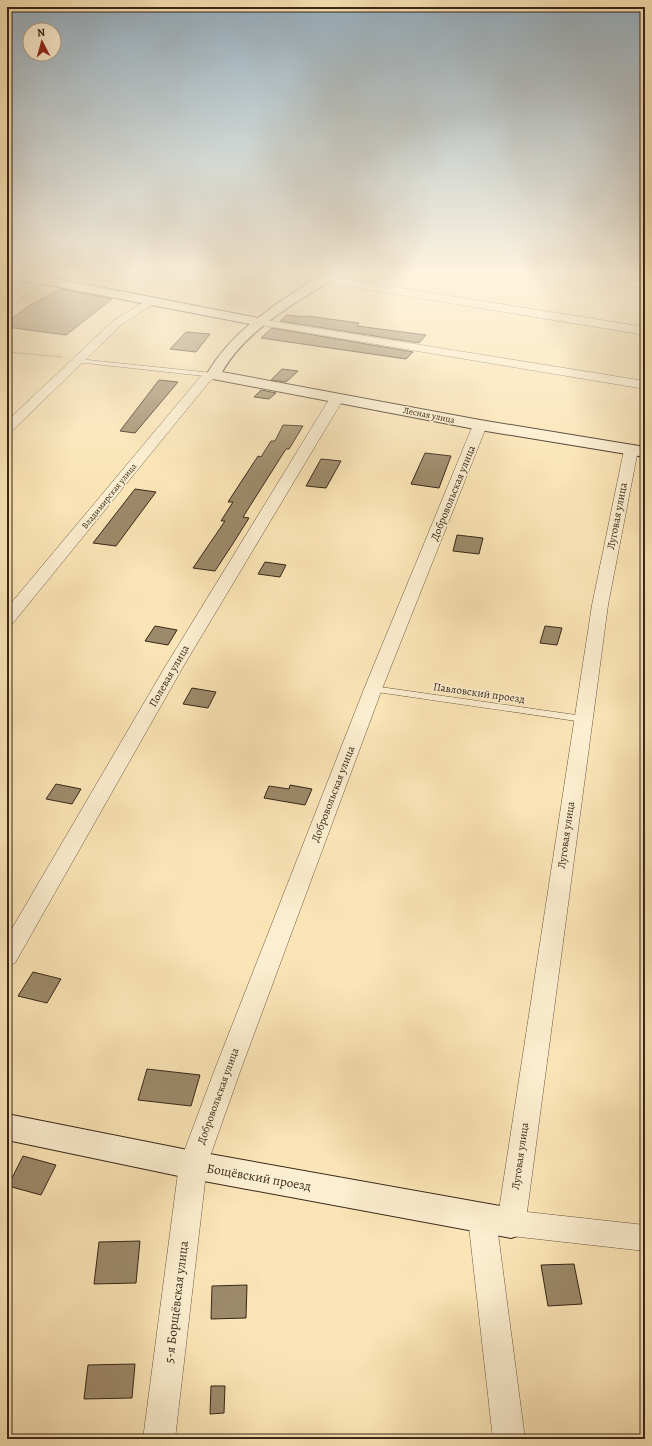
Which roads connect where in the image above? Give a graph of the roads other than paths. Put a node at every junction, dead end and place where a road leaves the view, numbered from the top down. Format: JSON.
{"nodes":[{"id":1,"x":100,"y":340,"type":"edge"},
{"id":2,"x":241,"y":340,"type":"edge"},
{"id":3,"x":372,"y":340,"type":"edge"},
{"id":4,"x":78,"y":361,"type":"junction"},
{"id":5,"x":213,"y":375,"type":"junction"},
{"id":6,"x":645,"y":385,"type":"edge"},
{"id":7,"x":337,"y":398,"type":"junction"},
{"id":8,"x":480,"y":425,"type":"junction"},
{"id":9,"x":7,"y":428,"type":"edge"},
{"id":10,"x":638,"y":451,"type":"edge"},
{"id":11,"x":7,"y":619,"type":"edge"},
{"id":12,"x":373,"y":690,"type":"junction"},
{"id":13,"x":583,"y":720,"type":"junction"},
{"id":14,"x":7,"y":957,"type":"edge"},
{"id":15,"x":7,"y":1127,"type":"edge"},
{"id":16,"x":193,"y":1165,"type":"junction"},
{"id":17,"x":496,"y":1220,"type":"junction"},
{"id":18,"x":645,"y":1238,"type":"edge"},
{"id":19,"x":159,"y":1439,"type":"edge"},
{"id":20,"x":510,"y":1439,"type":"edge"}],
"edges":[{"from":1,"to":4,"type":"street"},
{"from":2,"to":5,"type":"street"},
{"from":3,"to":6,"type":"street"},
{"from":4,"to":5,"type":"lane"},
{"from":4,"to":9,"type":"street"},
{"from":5,"to":7,"type":"street","name":"Лесная улица"},
{"from":5,"to":11,"type":"street","name":"Владимирская улица"},
{"from":7,"to":8,"type":"street","name":"Лесная улица"},
{"from":7,"to":14,"type":"street","name":"Полевая улица"},
{"from":8,"to":10,"type":"street","name":"Лесная улица"},
{"from":8,"to":12,"type":"street","name":"Добровольская улица"},
{"from":10,"to":13,"type":"street","name":"Луговая улица"},
{"from":12,"to":13,"type":"lane","name":"Павловский проезд"},
{"from":12,"to":16,"type":"street","name":"Добровольская улица"},
{"from":13,"to":17,"type":"street","name":"Луговая улица"},
{"from":15,"to":16,"type":"street","name":"Бощёвский проезд"},
{"from":16,"to":17,"type":"street","name":"Бощёвский проезд"},
{"from":16,"to":19,"type":"street","name":"5-я Борщёвская улица"},
{"from":17,"to":18,"type":"street"},
{"from":17,"to":20,"type":"street","name":"Луговая улица"}]}
